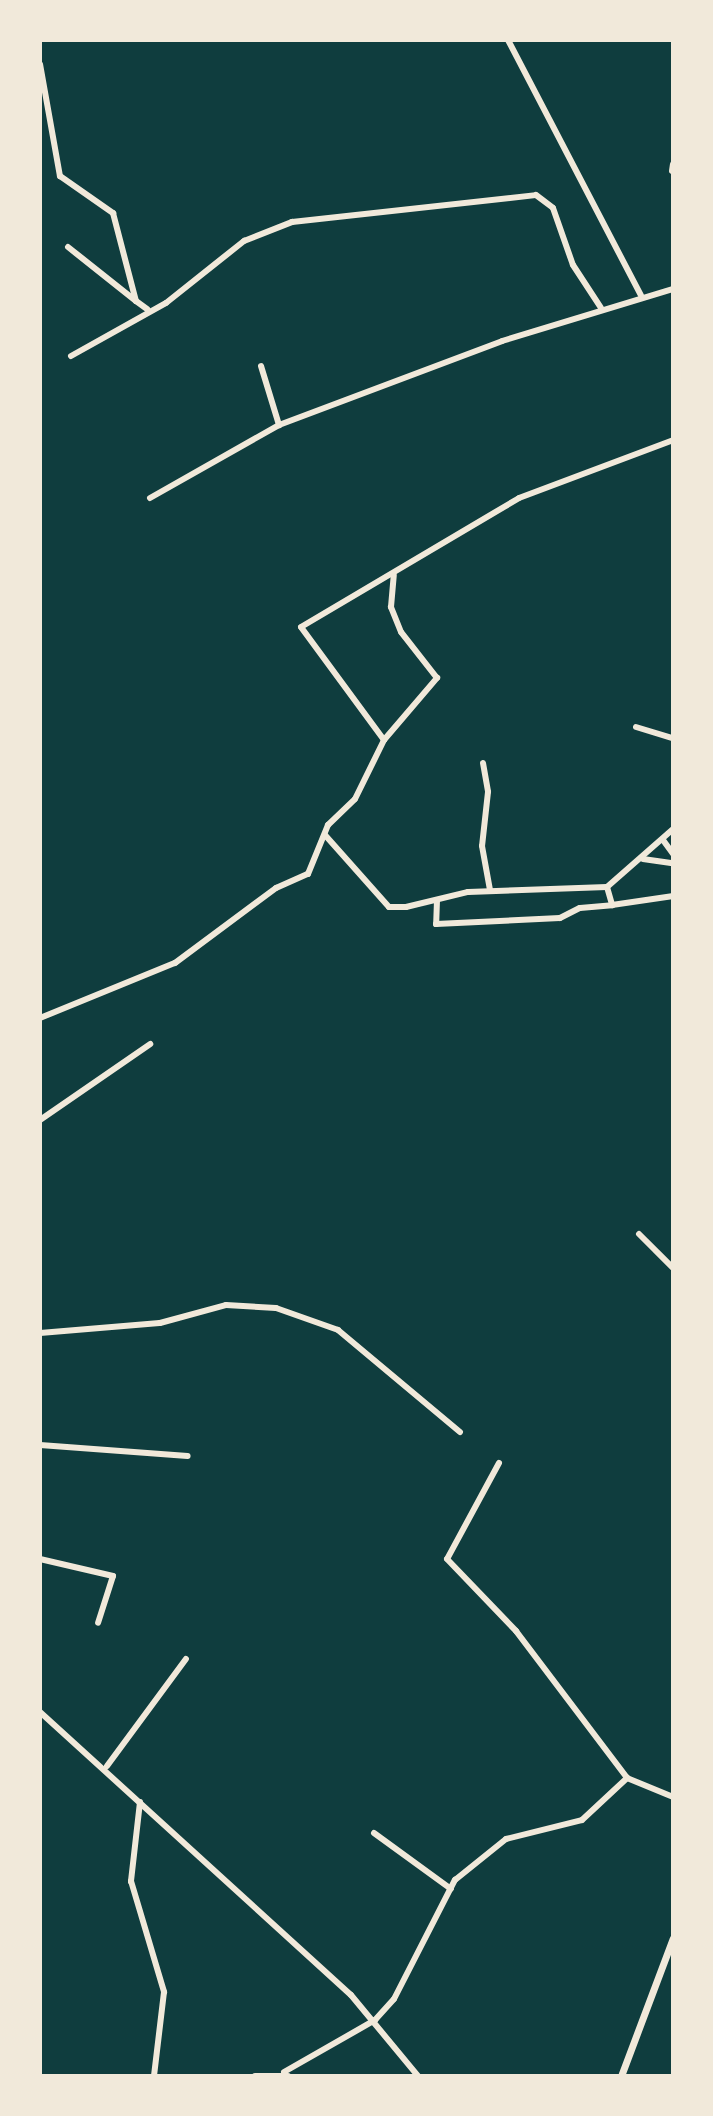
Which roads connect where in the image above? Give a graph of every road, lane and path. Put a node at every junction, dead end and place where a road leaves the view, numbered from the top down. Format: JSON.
{"nodes":[{"id":1,"x":508,"y":40,"type":"edge"},
{"id":2,"x":40,"y":64,"type":"edge"},
{"id":3,"x":68,"y":247,"type":"dead end"},
{"id":4,"x":673,"y":289,"type":"edge"},
{"id":5,"x":641,"y":295,"type":"junction"},
{"id":6,"x":136,"y":301,"type":"junction"},
{"id":7,"x":601,"y":308,"type":"junction"},
{"id":8,"x":147,"y":309,"type":"junction"},
{"id":9,"x":71,"y":356,"type":"dead end"},
{"id":10,"x":261,"y":366,"type":"dead end"},
{"id":11,"x":279,"y":425,"type":"junction"},
{"id":12,"x":673,"y":440,"type":"edge"},
{"id":13,"x":150,"y":498,"type":"dead end"},
{"id":14,"x":394,"y":575,"type":"junction"},
{"id":15,"x":636,"y":727,"type":"dead end"},
{"id":16,"x":673,"y":738,"type":"edge"},
{"id":17,"x":384,"y":740,"type":"junction"},
{"id":18,"x":483,"y":763,"type":"dead end"},
{"id":19,"x":673,"y":829,"type":"edge"},
{"id":20,"x":325,"y":835,"type":"junction"},
{"id":21,"x":663,"y":840,"type":"junction"},
{"id":22,"x":673,"y":854,"type":"edge"},
{"id":23,"x":643,"y":859,"type":"junction"},
{"id":24,"x":673,"y":863,"type":"edge"},
{"id":25,"x":607,"y":887,"type":"junction"},
{"id":26,"x":490,"y":890,"type":"junction"},
{"id":27,"x":673,"y":896,"type":"edge"},
{"id":28,"x":437,"y":900,"type":"junction"},
{"id":29,"x":612,"y":905,"type":"junction"},
{"id":30,"x":40,"y":1018,"type":"edge"},
{"id":31,"x":150,"y":1044,"type":"dead end"},
{"id":32,"x":40,"y":1120,"type":"edge"},
{"id":33,"x":639,"y":1234,"type":"dead end"},
{"id":34,"x":673,"y":1268,"type":"edge"},
{"id":35,"x":40,"y":1333,"type":"edge"},
{"id":36,"x":460,"y":1432,"type":"dead end"},
{"id":37,"x":40,"y":1445,"type":"edge"},
{"id":38,"x":188,"y":1456,"type":"dead end"},
{"id":39,"x":499,"y":1463,"type":"dead end"},
{"id":40,"x":40,"y":1559,"type":"edge"},
{"id":41,"x":98,"y":1623,"type":"dead end"},
{"id":42,"x":186,"y":1659,"type":"dead end"},
{"id":43,"x":40,"y":1712,"type":"edge"},
{"id":44,"x":107,"y":1766,"type":"junction"},
{"id":45,"x":627,"y":1778,"type":"junction"},
{"id":46,"x":673,"y":1797,"type":"edge"},
{"id":47,"x":140,"y":1802,"type":"junction"},
{"id":48,"x":374,"y":1833,"type":"dead end"},
{"id":49,"x":451,"y":1889,"type":"junction"},
{"id":50,"x":673,"y":1938,"type":"edge"},
{"id":51,"x":375,"y":2020,"type":"junction"},
{"id":52,"x":286,"y":2074,"type":"edge"},
{"id":53,"x":154,"y":2076,"type":"edge"},
{"id":54,"x":255,"y":2076,"type":"edge"},
{"id":55,"x":418,"y":2076,"type":"edge"},
{"id":56,"x":621,"y":2076,"type":"edge"}],
"edges":[{"from":1,"to":5,"type":"street"},
{"from":2,"to":6,"type":"street"},
{"from":3,"to":6,"type":"street"},
{"from":4,"to":5,"type":"street"},
{"from":5,"to":7,"type":"street"},
{"from":6,"to":8,"type":"street"},
{"from":7,"to":8,"type":"street"},
{"from":7,"to":11,"type":"street"},
{"from":8,"to":9,"type":"street"},
{"from":10,"to":11,"type":"street"},
{"from":11,"to":13,"type":"street"},
{"from":12,"to":14,"type":"street"},
{"from":14,"to":17,"type":"street"},
{"from":14,"to":17,"type":"street"},
{"from":15,"to":16,"type":"street"},
{"from":17,"to":20,"type":"street"},
{"from":18,"to":26,"type":"street"},
{"from":19,"to":21,"type":"street"},
{"from":20,"to":28,"type":"street"},
{"from":20,"to":30,"type":"street"},
{"from":21,"to":22,"type":"street"},
{"from":21,"to":23,"type":"street"},
{"from":23,"to":24,"type":"street"},
{"from":23,"to":25,"type":"street"},
{"from":25,"to":26,"type":"street"},
{"from":25,"to":29,"type":"street"},
{"from":26,"to":28,"type":"street"},
{"from":27,"to":29,"type":"street"},
{"from":28,"to":29,"type":"street"},
{"from":31,"to":32,"type":"street"},
{"from":33,"to":34,"type":"street"},
{"from":35,"to":36,"type":"street"},
{"from":37,"to":38,"type":"street"},
{"from":39,"to":45,"type":"street"},
{"from":40,"to":41,"type":"street"},
{"from":42,"to":44,"type":"street"},
{"from":43,"to":44,"type":"street"},
{"from":44,"to":47,"type":"street"},
{"from":45,"to":46,"type":"street"},
{"from":45,"to":49,"type":"street"},
{"from":47,"to":51,"type":"street"},
{"from":47,"to":53,"type":"street"},
{"from":48,"to":49,"type":"street"},
{"from":49,"to":51,"type":"street"},
{"from":50,"to":56,"type":"street"},
{"from":51,"to":52,"type":"street"},
{"from":51,"to":55,"type":"street"},
{"from":52,"to":54,"type":"street"}]}
